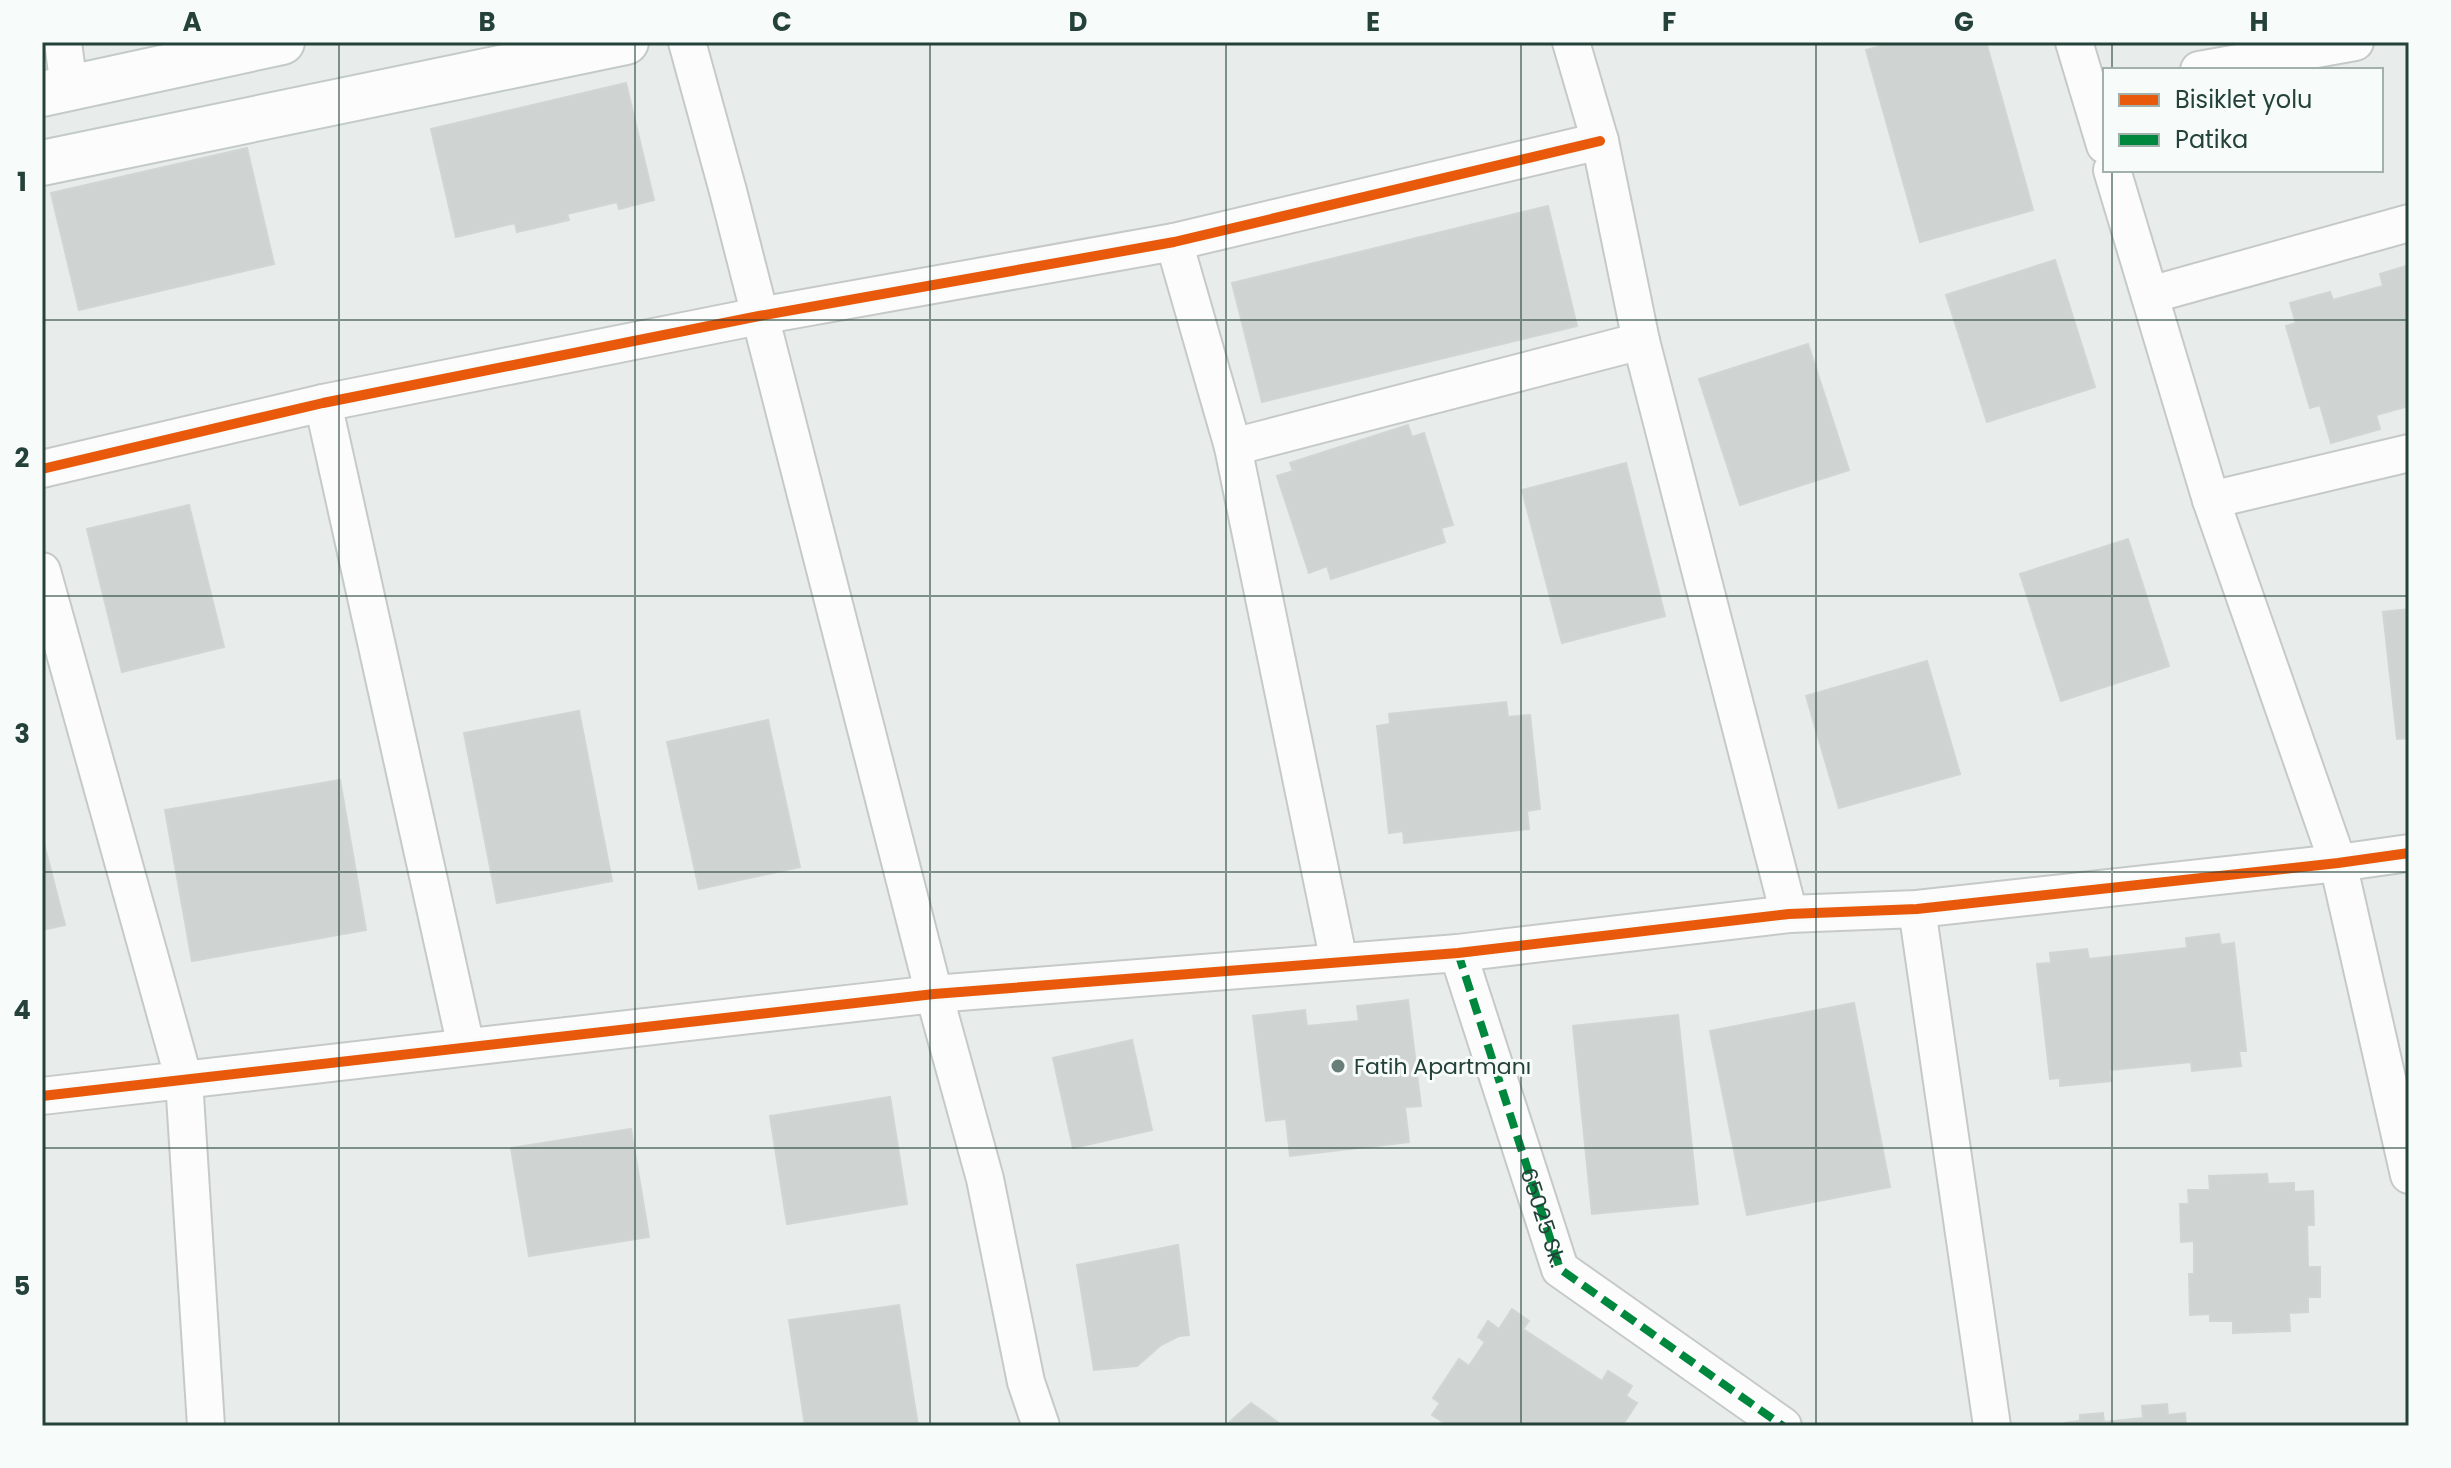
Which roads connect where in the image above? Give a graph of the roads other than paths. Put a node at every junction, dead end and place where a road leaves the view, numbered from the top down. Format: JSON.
{"nodes":[{"id":1,"x":63,"y":42,"type":"edge"},
{"id":2,"x":282,"y":42,"type":"edge"},
{"id":3,"x":626,"y":42,"type":"edge"},
{"id":4,"x":687,"y":42,"type":"edge"},
{"id":5,"x":1571,"y":42,"type":"edge"},
{"id":6,"x":2074,"y":42,"type":"edge"},
{"id":7,"x":2355,"y":42,"type":"edge"},
{"id":8,"x":2210,"y":68,"type":"edge"},
{"id":9,"x":2097,"y":88,"type":"edge"},
{"id":10,"x":56,"y":91,"type":"edge"},
{"id":11,"x":2103,"y":131,"type":"edge"},
{"id":12,"x":1600,"y":141,"type":"junction"},
{"id":13,"x":42,"y":163,"type":"edge"},
{"id":14,"x":2113,"y":172,"type":"edge"},
{"id":15,"x":2409,"y":223,"type":"edge"},
{"id":16,"x":1174,"y":242,"type":"junction"},
{"id":17,"x":2150,"y":295,"type":"junction"},
{"id":18,"x":759,"y":316,"type":"junction"},
{"id":19,"x":1641,"y":341,"type":"junction"},
{"id":20,"x":323,"y":403,"type":"junction"},
{"id":21,"x":1233,"y":447,"type":"junction"},
{"id":22,"x":2409,"y":453,"type":"edge"},
{"id":23,"x":42,"y":469,"type":"edge"},
{"id":24,"x":2211,"y":500,"type":"junction"},
{"id":25,"x":42,"y":571,"type":"edge"},
{"id":26,"x":2409,"y":853,"type":"edge"},
{"id":27,"x":2338,"y":863,"type":"junction"},
{"id":28,"x":1917,"y":909,"type":"junction"},
{"id":29,"x":1789,"y":914,"type":"junction"},
{"id":30,"x":1458,"y":953,"type":"junction"},
{"id":31,"x":1339,"y":962,"type":"junction"},
{"id":32,"x":934,"y":994,"type":"junction"},
{"id":33,"x":466,"y":1047,"type":"junction"},
{"id":34,"x":184,"y":1080,"type":"junction"},
{"id":35,"x":42,"y":1096,"type":"edge"},
{"id":36,"x":2409,"y":1175,"type":"edge"},
{"id":37,"x":206,"y":1426,"type":"edge"},
{"id":38,"x":1041,"y":1426,"type":"edge"},
{"id":39,"x":1783,"y":1426,"type":"edge"},
{"id":40,"x":1992,"y":1426,"type":"edge"}],
"edges":[{"from":1,"to":10,"type":"street"},
{"from":2,"to":10,"type":"main road"},
{"from":3,"to":13,"type":"main road"},
{"from":4,"to":18,"type":"street"},
{"from":5,"to":12,"type":"street"},
{"from":6,"to":9,"type":"street"},
{"from":7,"to":8,"type":"street"},
{"from":9,"to":11,"type":"street"},
{"from":12,"to":16,"type":"street"},
{"from":12,"to":19,"type":"street"},
{"from":14,"to":17,"type":"street"},
{"from":15,"to":17,"type":"street"},
{"from":16,"to":18,"type":"street"},
{"from":16,"to":21,"type":"street"},
{"from":17,"to":24,"type":"street"},
{"from":18,"to":20,"type":"street"},
{"from":18,"to":32,"type":"street"},
{"from":19,"to":21,"type":"street"},
{"from":19,"to":29,"type":"street"},
{"from":20,"to":23,"type":"street"},
{"from":20,"to":33,"type":"street"},
{"from":21,"to":31,"type":"street"},
{"from":22,"to":24,"type":"street"},
{"from":24,"to":27,"type":"street"},
{"from":25,"to":34,"type":"street"},
{"from":26,"to":27,"type":"street"},
{"from":27,"to":28,"type":"street"},
{"from":27,"to":36,"type":"street"},
{"from":28,"to":29,"type":"street"},
{"from":28,"to":40,"type":"street"},
{"from":29,"to":30,"type":"street"},
{"from":30,"to":31,"type":"street"},
{"from":30,"to":39,"type":"street","name":"65025 Sk."},
{"from":31,"to":32,"type":"street"},
{"from":32,"to":33,"type":"street"},
{"from":32,"to":38,"type":"street"},
{"from":33,"to":34,"type":"street"},
{"from":34,"to":35,"type":"street"},
{"from":34,"to":37,"type":"street"}]}
